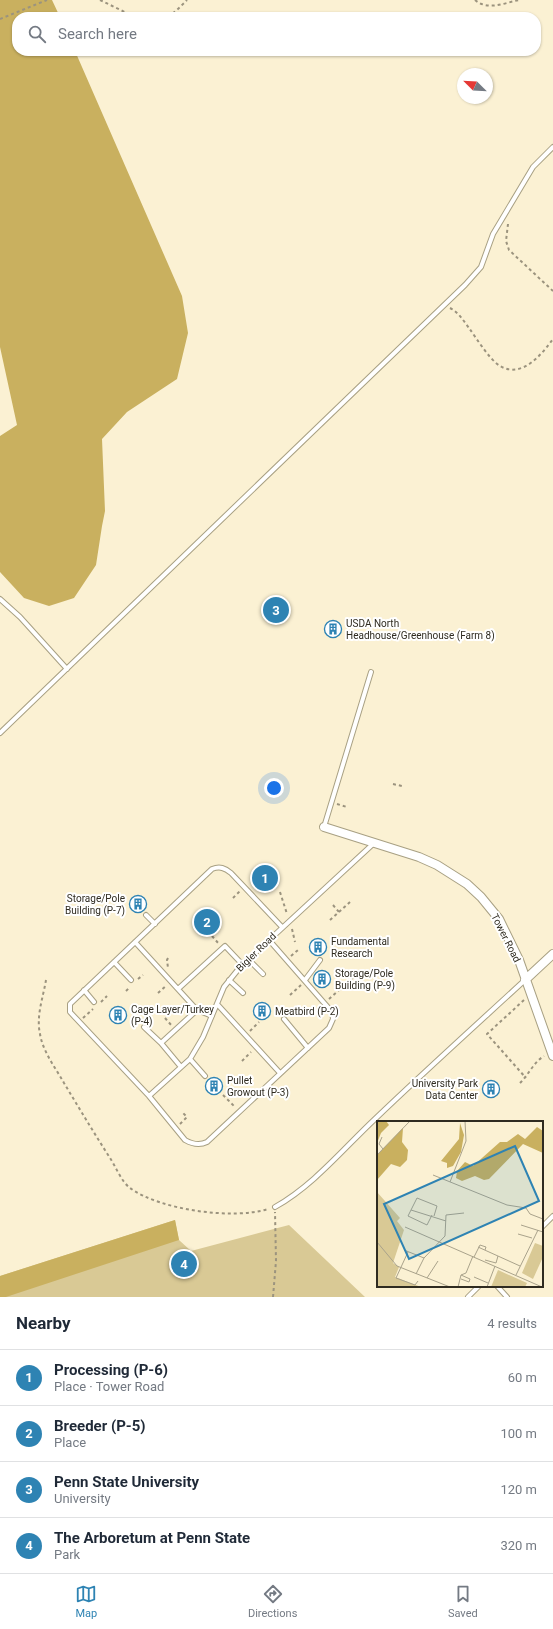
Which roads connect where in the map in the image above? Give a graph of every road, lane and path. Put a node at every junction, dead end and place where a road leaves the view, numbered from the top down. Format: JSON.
{"nodes":[{"id":1,"x":47,"y":0,"type":"edge"},
{"id":2,"x":100,"y":0,"type":"edge"},
{"id":3,"x":187,"y":0,"type":"edge"},
{"id":4,"x":475,"y":0,"type":"edge"},
{"id":5,"x":518,"y":0,"type":"edge"},
{"id":6,"x":17,"y":12,"type":"edge"},
{"id":7,"x":125,"y":12,"type":"edge"},
{"id":8,"x":174,"y":12,"type":"edge"},
{"id":9,"x":12,"y":14,"type":"edge"},
{"id":10,"x":0,"y":19,"type":"edge"},
{"id":11,"x":553,"y":147,"type":"edge"},
{"id":12,"x":509,"y":209,"type":"junction"},
{"id":13,"x":553,"y":291,"type":"edge"},
{"id":14,"x":443,"y":306,"type":"junction"},
{"id":15,"x":553,"y":339,"type":"edge"},
{"id":16,"x":0,"y":599,"type":"edge"},
{"id":17,"x":67,"y":669,"type":"junction"},
{"id":18,"x":371,"y":672,"type":"dead end"},
{"id":19,"x":0,"y":733,"type":"edge"},
{"id":20,"x":393,"y":784,"type":"dead end"},
{"id":21,"x":402,"y":786,"type":"dead end"},
{"id":22,"x":324,"y":827,"type":"joint"},
{"id":23,"x":373,"y":844,"type":"junction"},
{"id":24,"x":244,"y":887,"type":"junction"},
{"id":25,"x":280,"y":892,"type":"dead end"},
{"id":26,"x":233,"y":898,"type":"dead end"},
{"id":27,"x":350,"y":902,"type":"dead end"},
{"id":28,"x":333,"y":905,"type":"dead end"},
{"id":29,"x":339,"y":912,"type":"junction"},
{"id":30,"x":146,"y":915,"type":"dead end"},
{"id":31,"x":288,"y":917,"type":"dead end"},
{"id":32,"x":330,"y":920,"type":"dead end"},
{"id":33,"x":155,"y":924,"type":"junction"},
{"id":34,"x":282,"y":927,"type":"junction"},
{"id":35,"x":291,"y":929,"type":"dead end"},
{"id":36,"x":212,"y":936,"type":"dead end"},
{"id":37,"x":269,"y":940,"type":"junction"},
{"id":38,"x":135,"y":942,"type":"junction"},
{"id":39,"x":295,"y":942,"type":"dead end"},
{"id":40,"x":223,"y":948,"type":"junction"},
{"id":41,"x":553,"y":954,"type":"edge"},
{"id":42,"x":248,"y":959,"type":"junction"},
{"id":43,"x":320,"y":960,"type":"dead end"},
{"id":44,"x":114,"y":962,"type":"junction"},
{"id":45,"x":242,"y":964,"type":"junction"},
{"id":46,"x":354,"y":973,"type":"dead end"},
{"id":47,"x":263,"y":974,"type":"dead end"},
{"id":48,"x":143,"y":975,"type":"dead end"},
{"id":49,"x":139,"y":978,"type":"dead end"},
{"id":50,"x":46,"y":980,"type":"dead end"},
{"id":51,"x":131,"y":980,"type":"dead end"},
{"id":52,"x":229,"y":980,"type":"junction"},
{"id":53,"x":305,"y":980,"type":"junction"},
{"id":54,"x":525,"y":980,"type":"junction"},
{"id":55,"x":178,"y":989,"type":"junction"},
{"id":56,"x":84,"y":990,"type":"junction"},
{"id":57,"x":243,"y":993,"type":"dead end"},
{"id":58,"x":290,"y":994,"type":"dead end"},
{"id":59,"x":107,"y":996,"type":"dead end"},
{"id":60,"x":524,"y":1000,"type":"dead end"},
{"id":61,"x":94,"y":1002,"type":"dead end"},
{"id":62,"x":325,"y":1003,"type":"junction"},
{"id":63,"x":217,"y":1004,"type":"junction"},
{"id":64,"x":197,"y":1010,"type":"junction"},
{"id":65,"x":212,"y":1016,"type":"junction"},
{"id":66,"x":284,"y":1020,"type":"dead end"},
{"id":67,"x":79,"y":1022,"type":"junction"},
{"id":68,"x":259,"y":1022,"type":"dead end"},
{"id":69,"x":144,"y":1027,"type":"dead end"},
{"id":70,"x":246,"y":1035,"type":"junction"},
{"id":71,"x":161,"y":1043,"type":"junction"},
{"id":72,"x":257,"y":1047,"type":"junction"},
{"id":73,"x":308,"y":1048,"type":"junction"},
{"id":74,"x":544,"y":1056,"type":"dead end"},
{"id":75,"x":553,"y":1056,"type":"edge"},
{"id":76,"x":190,"y":1059,"type":"junction"},
{"id":77,"x":242,"y":1061,"type":"dead end"},
{"id":78,"x":181,"y":1067,"type":"junction"},
{"id":79,"x":280,"y":1073,"type":"junction"},
{"id":80,"x":205,"y":1076,"type":"dead end"},
{"id":81,"x":526,"y":1078,"type":"junction"},
{"id":82,"x":520,"y":1083,"type":"dead end"},
{"id":83,"x":223,"y":1095,"type":"dead end"},
{"id":84,"x":149,"y":1096,"type":"junction"},
{"id":85,"x":238,"y":1111,"type":"junction"},
{"id":86,"x":184,"y":1112,"type":"dead end"},
{"id":87,"x":185,"y":1120,"type":"dead end"},
{"id":88,"x":275,"y":1207,"type":"junction"},
{"id":89,"x":553,"y":1216,"type":"edge"},
{"id":90,"x":543,"y":1226,"type":"edge"},
{"id":91,"x":478,"y":1287,"type":"edge"},
{"id":92,"x":498,"y":1287,"type":"edge"},
{"id":93,"x":272,"y":1297,"type":"edge"},
{"id":94,"x":468,"y":1297,"type":"edge"},
{"id":95,"x":507,"y":1297,"type":"edge"}],
"edges":[{"from":1,"to":6,"type":"path"},
{"from":2,"to":7,"type":"path"},
{"from":3,"to":8,"type":"path"},
{"from":4,"to":5,"type":"path"},
{"from":9,"to":10,"type":"path"},
{"from":11,"to":12,"type":"lane"},
{"from":12,"to":13,"type":"path"},
{"from":12,"to":14,"type":"lane"},
{"from":14,"to":15,"type":"path"},
{"from":14,"to":17,"type":"lane"},
{"from":16,"to":17,"type":"lane"},
{"from":17,"to":19,"type":"lane"},
{"from":18,"to":22,"type":"lane"},
{"from":20,"to":21,"type":"path"},
{"from":22,"to":23,"type":"street","name":"Tower Road"},
{"from":23,"to":34,"type":"lane","name":"Bigler Road"},
{"from":23,"to":54,"type":"street","name":"Tower Road"},
{"from":24,"to":26,"type":"path"},
{"from":24,"to":33,"type":"lane"},
{"from":24,"to":34,"type":"lane"},
{"from":25,"to":31,"type":"path"},
{"from":27,"to":29,"type":"path"},
{"from":28,"to":29,"type":"path"},
{"from":29,"to":32,"type":"path"},
{"from":30,"to":33,"type":"lane"},
{"from":33,"to":38,"type":"lane"},
{"from":34,"to":37,"type":"lane","name":"Bigler Road"},
{"from":35,"to":39,"type":"path"},
{"from":36,"to":40,"type":"path"},
{"from":37,"to":42,"type":"lane","name":"Bigler Road"},
{"from":37,"to":53,"type":"lane"},
{"from":38,"to":44,"type":"lane"},
{"from":38,"to":55,"type":"lane"},
{"from":40,"to":45,"type":"lane"},
{"from":40,"to":55,"type":"lane"},
{"from":41,"to":54,"type":"street"},
{"from":42,"to":45,"type":"lane","name":"Bigler Road"},
{"from":42,"to":47,"type":"lane"},
{"from":43,"to":53,"type":"lane"},
{"from":44,"to":51,"type":"lane"},
{"from":44,"to":56,"type":"lane"},
{"from":45,"to":52,"type":"lane","name":"Bigler Road"},
{"from":46,"to":62,"type":"path"},
{"from":48,"to":49,"type":"path"},
{"from":50,"to":88,"type":"path"},
{"from":52,"to":57,"type":"lane"},
{"from":52,"to":63,"type":"lane","name":"Bigler Road"},
{"from":53,"to":58,"type":"path"},
{"from":53,"to":62,"type":"lane"},
{"from":54,"to":75,"type":"street","name":"Tower Road"},
{"from":54,"to":88,"type":"lane"},
{"from":55,"to":64,"type":"lane"},
{"from":56,"to":61,"type":"lane"},
{"from":56,"to":67,"type":"lane"},
{"from":59,"to":67,"type":"path"},
{"from":60,"to":81,"type":"path"},
{"from":62,"to":73,"type":"lane"},
{"from":63,"to":65,"type":"lane","name":"Bigler Road"},
{"from":63,"to":70,"type":"lane"},
{"from":64,"to":65,"type":"lane"},
{"from":64,"to":71,"type":"lane"},
{"from":65,"to":76,"type":"lane","name":"Bigler Road"},
{"from":66,"to":73,"type":"lane"},
{"from":67,"to":84,"type":"lane"},
{"from":68,"to":70,"type":"path"},
{"from":69,"to":71,"type":"lane"},
{"from":70,"to":72,"type":"lane"},
{"from":71,"to":78,"type":"lane"},
{"from":72,"to":77,"type":"path"},
{"from":72,"to":79,"type":"lane"},
{"from":73,"to":79,"type":"lane"},
{"from":74,"to":81,"type":"path"},
{"from":76,"to":78,"type":"lane","name":"Bigler Road"},
{"from":76,"to":80,"type":"lane"},
{"from":78,"to":84,"type":"lane","name":"Bigler Road"},
{"from":79,"to":85,"type":"lane"},
{"from":81,"to":82,"type":"path"},
{"from":83,"to":85,"type":"path"},
{"from":84,"to":85,"type":"lane"},
{"from":86,"to":87,"type":"path"},
{"from":88,"to":93,"type":"path"},
{"from":89,"to":90,"type":"lane"},
{"from":91,"to":94,"type":"lane"},
{"from":92,"to":95,"type":"lane"}]}
